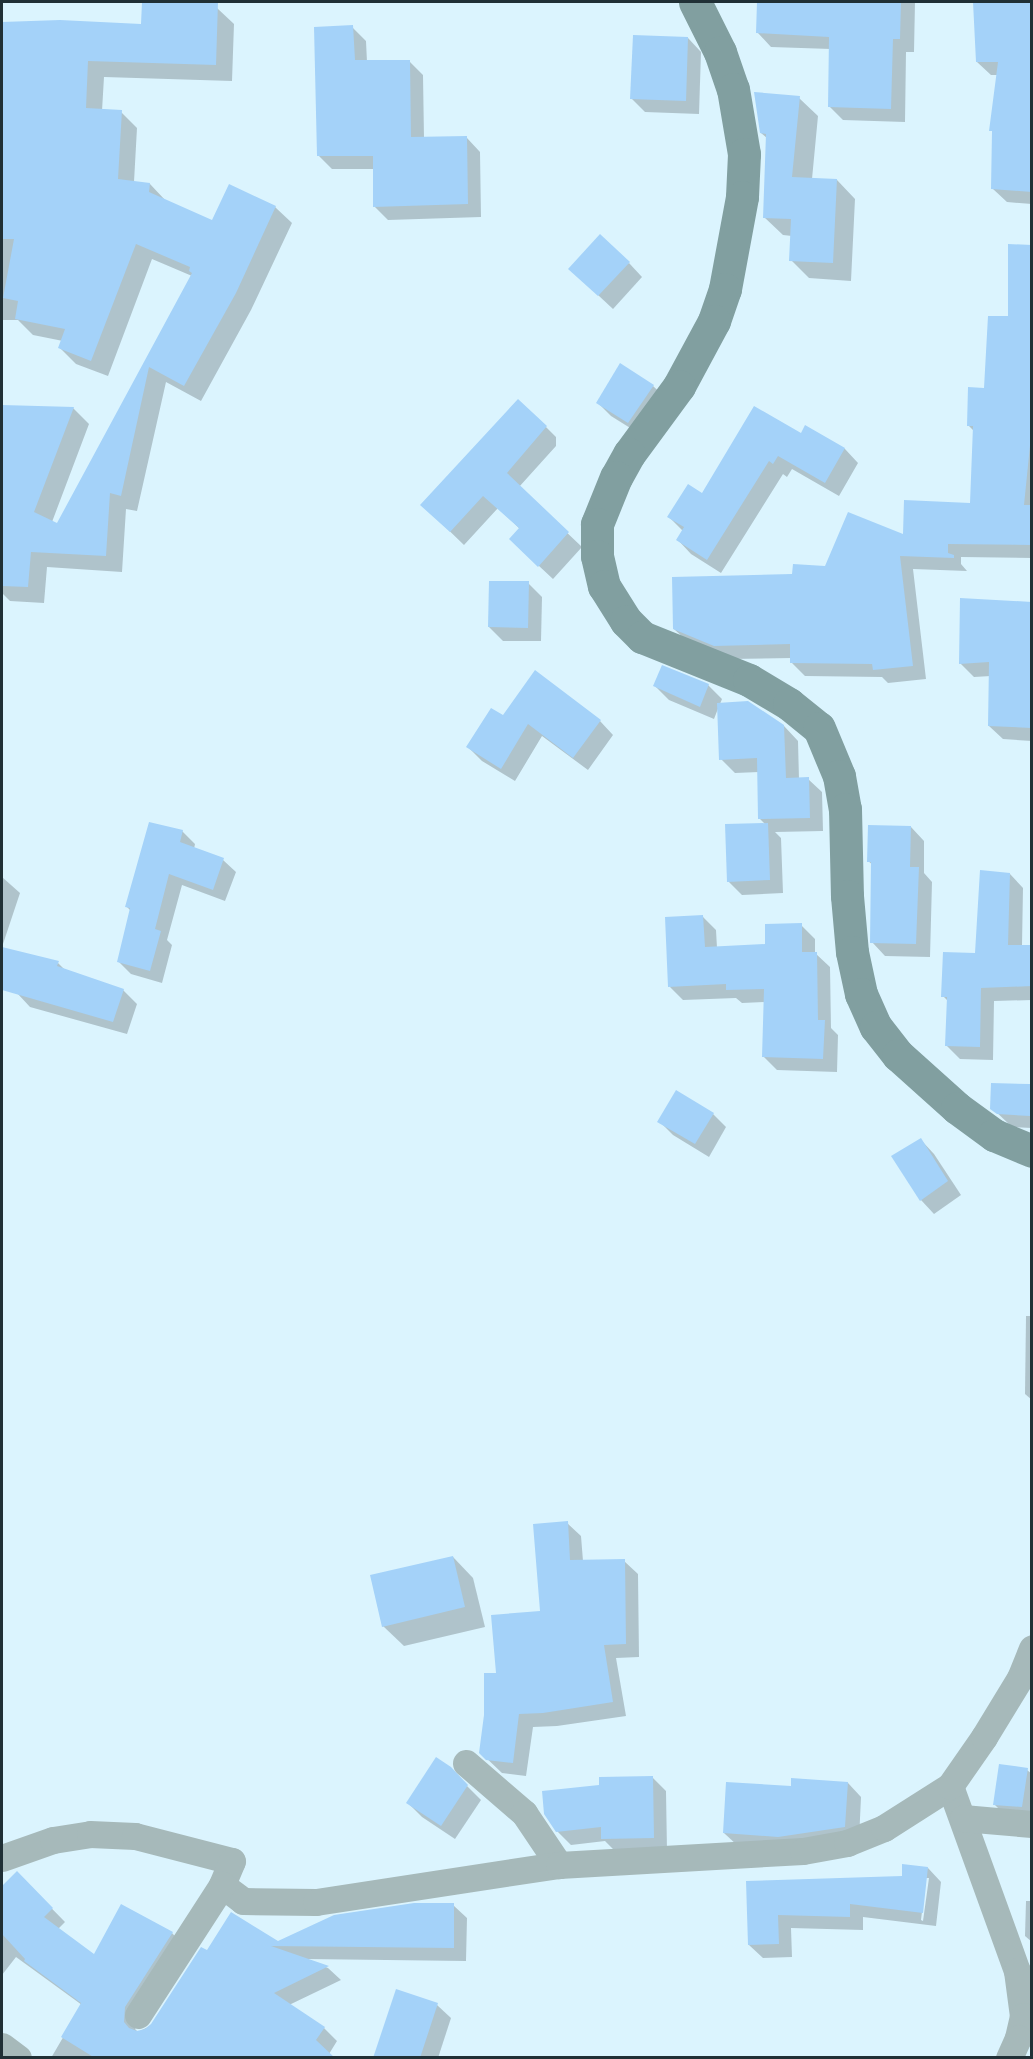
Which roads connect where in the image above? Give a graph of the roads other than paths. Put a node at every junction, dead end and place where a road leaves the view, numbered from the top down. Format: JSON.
{"nodes":[{"id":1,"x":695,"y":2,"type":"edge"},
{"id":2,"x":1032,"y":1151,"type":"edge"},
{"id":3,"x":1032,"y":1648,"type":"edge"},
{"id":4,"x":466,"y":1763,"type":"dead end"},
{"id":5,"x":950,"y":1786,"type":"junction"},
{"id":6,"x":963,"y":1818,"type":"junction"},
{"id":7,"x":1032,"y":1824,"type":"edge"},
{"id":8,"x":2,"y":1858,"type":"edge"},
{"id":9,"x":559,"y":1865,"type":"junction"},
{"id":10,"x":222,"y":1885,"type":"junction"},
{"id":11,"x":138,"y":2015,"type":"dead end"},
{"id":12,"x":2,"y":2046,"type":"edge"},
{"id":13,"x":18,"y":2058,"type":"edge"},
{"id":14,"x":1010,"y":2058,"type":"edge"}],
"edges":[{"from":1,"to":2,"type":"main road"},
{"from":3,"to":5,"type":"street"},
{"from":4,"to":9,"type":"street"},
{"from":5,"to":6,"type":"street"},
{"from":5,"to":9,"type":"street"},
{"from":6,"to":7,"type":"street"},
{"from":6,"to":14,"type":"street"},
{"from":8,"to":10,"type":"street"},
{"from":9,"to":10,"type":"street"},
{"from":10,"to":11,"type":"street"},
{"from":12,"to":13,"type":"street"}]}
